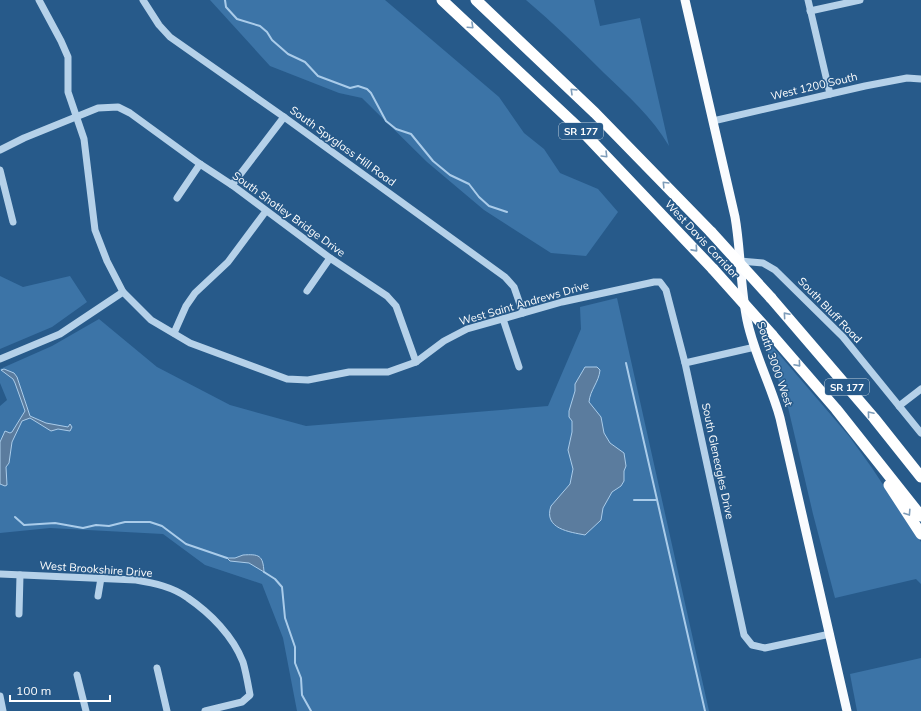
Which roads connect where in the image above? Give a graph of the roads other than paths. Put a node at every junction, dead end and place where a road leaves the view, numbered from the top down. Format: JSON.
{"nodes":[{"id":1,"x":39,"y":0,"type":"edge"},
{"id":2,"x":143,"y":0,"type":"edge"},
{"id":3,"x":442,"y":0,"type":"edge"},
{"id":4,"x":476,"y":0,"type":"edge"},
{"id":5,"x":685,"y":0,"type":"edge"},
{"id":6,"x":808,"y":0,"type":"edge"},
{"id":7,"x":860,"y":0,"type":"edge"},
{"id":8,"x":810,"y":11,"type":"junction"},
{"id":9,"x":921,"y":79,"type":"edge"},
{"id":10,"x":830,"y":94,"type":"junction"},
{"id":11,"x":77,"y":115,"type":"junction"},
{"id":12,"x":284,"y":117,"type":"junction"},
{"id":13,"x":713,"y":120,"type":"junction"},
{"id":14,"x":0,"y":150,"type":"edge"},
{"id":15,"x":200,"y":164,"type":"junction"},
{"id":16,"x":0,"y":170,"type":"edge"},
{"id":17,"x":232,"y":185,"type":"junction"},
{"id":18,"x":177,"y":198,"type":"dead end"},
{"id":19,"x":266,"y":211,"type":"junction"},
{"id":20,"x":13,"y":222,"type":"dead end"},
{"id":21,"x":330,"y":258,"type":"junction"},
{"id":22,"x":740,"y":261,"type":"junction"},
{"id":23,"x":660,"y":282,"type":"joint"},
{"id":24,"x":307,"y":291,"type":"dead end"},
{"id":25,"x":123,"y":292,"type":"junction"},
{"id":26,"x":523,"y":313,"type":"junction"},
{"id":27,"x":504,"y":319,"type":"junction"},
{"id":28,"x":174,"y":333,"type":"junction"},
{"id":29,"x":755,"y":347,"type":"junction"},
{"id":30,"x":0,"y":359,"type":"edge"},
{"id":31,"x":416,"y":362,"type":"junction"},
{"id":32,"x":685,"y":363,"type":"junction"},
{"id":33,"x":519,"y":367,"type":"dead end"},
{"id":34,"x":921,"y":389,"type":"edge"},
{"id":35,"x":899,"y":406,"type":"junction"},
{"id":36,"x":921,"y":433,"type":"edge"},
{"id":37,"x":886,"y":434,"type":"junction"},
{"id":38,"x":865,"y":445,"type":"junction"},
{"id":39,"x":921,"y":471,"type":"edge"},
{"id":40,"x":921,"y":477,"type":"edge"},
{"id":41,"x":921,"y":516,"type":"edge"},
{"id":42,"x":921,"y":534,"type":"edge"},
{"id":43,"x":0,"y":574,"type":"edge"},
{"id":44,"x":20,"y":575,"type":"junction"},
{"id":45,"x":101,"y":578,"type":"junction"},
{"id":46,"x":98,"y":596,"type":"dead end"},
{"id":47,"x":19,"y":614,"type":"dead end"},
{"id":48,"x":830,"y":634,"type":"junction"},
{"id":49,"x":157,"y":668,"type":"dead end"},
{"id":50,"x":77,"y":675,"type":"dead end"},
{"id":51,"x":0,"y":696,"type":"edge"},
{"id":52,"x":3,"y":711,"type":"edge"},
{"id":53,"x":86,"y":711,"type":"edge"},
{"id":54,"x":167,"y":711,"type":"edge"},
{"id":55,"x":205,"y":711,"type":"edge"},
{"id":56,"x":847,"y":711,"type":"edge"}],
"edges":[{"from":1,"to":11,"type":"street","name":"West Saint Andrews Drive"},
{"from":2,"to":12,"type":"street","name":"South Spyglass Hill Road"},
{"from":3,"to":38,"type":"highway","name":"West Davis Corridor","number":"SR 177","one_way":true,"bridge":true},
{"from":37,"to":4,"type":"highway","name":"West Davis Corridor","number":"SR 177","one_way":true,"bridge":true},
{"from":5,"to":13,"type":"main road","name":"South 3000 West"},
{"from":6,"to":8,"type":"street"},
{"from":7,"to":8,"type":"street"},
{"from":8,"to":10,"type":"street"},
{"from":9,"to":10,"type":"street","name":"West 1200 South"},
{"from":10,"to":13,"type":"street","name":"West 1200 South"},
{"from":11,"to":14,"type":"street"},
{"from":11,"to":15,"type":"street","name":"South Shotley Bridge Drive"},
{"from":11,"to":25,"type":"street","name":"West Saint Andrews Drive"},
{"from":12,"to":17,"type":"street"},
{"from":12,"to":26,"type":"street","name":"South Spyglass Hill Road"},
{"from":13,"to":22,"type":"main road","name":"South 3000 West"},
{"from":15,"to":17,"type":"street","name":"South Shotley Bridge Drive"},
{"from":15,"to":18,"type":"street"},
{"from":16,"to":20,"type":"street"},
{"from":17,"to":19,"type":"street","name":"South Shotley Bridge Drive"},
{"from":19,"to":21,"type":"street","name":"South Shotley Bridge Drive"},
{"from":19,"to":28,"type":"street"},
{"from":21,"to":24,"type":"street"},
{"from":21,"to":31,"type":"street","name":"South Shotley Bridge Drive"},
{"from":22,"to":29,"type":"main road","name":"South 3000 West"},
{"from":22,"to":35,"type":"street","name":"South Bluff Road"},
{"from":23,"to":26,"type":"street","name":"West Saint Andrews Drive"},
{"from":23,"to":32,"type":"street","name":"South Gleneagles Drive"},
{"from":25,"to":28,"type":"street","name":"West Saint Andrews Drive"},
{"from":25,"to":30,"type":"street"},
{"from":26,"to":27,"type":"street","name":"West Saint Andrews Drive"},
{"from":27,"to":31,"type":"street","name":"West Saint Andrews Drive"},
{"from":27,"to":33,"type":"street"},
{"from":28,"to":31,"type":"street","name":"West Saint Andrews Drive"},
{"from":29,"to":32,"type":"street"},
{"from":29,"to":48,"type":"main road","name":"South 3000 West"},
{"from":32,"to":48,"type":"street","name":"South Gleneagles Drive"},
{"from":34,"to":35,"type":"street"},
{"from":35,"to":36,"type":"street","name":"South Bluff Road"},
{"from":37,"to":39,"type":"highway"},
{"from":37,"to":40,"type":"highway","name":"West Davis Corridor","number":"SR 177"},
{"from":38,"to":41,"type":"highway","name":"West Davis Corridor","number":"SR 177"},
{"from":38,"to":42,"type":"highway","one_way":true},
{"from":43,"to":44,"type":"street","name":"West Brookshire Drive"},
{"from":44,"to":45,"type":"street","name":"West Brookshire Drive"},
{"from":44,"to":47,"type":"street"},
{"from":45,"to":46,"type":"street"},
{"from":45,"to":55,"type":"street","name":"West Brookshire Drive"},
{"from":48,"to":56,"type":"main road","name":"South 3000 West"},
{"from":49,"to":54,"type":"street"},
{"from":50,"to":53,"type":"street"},
{"from":51,"to":52,"type":"street"}]}
